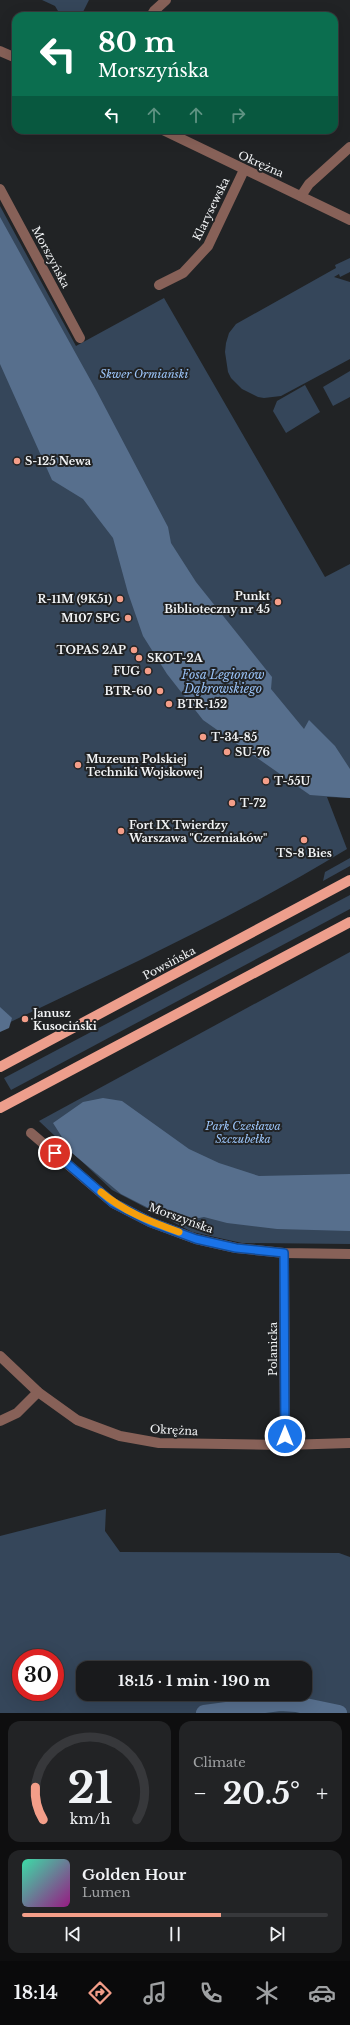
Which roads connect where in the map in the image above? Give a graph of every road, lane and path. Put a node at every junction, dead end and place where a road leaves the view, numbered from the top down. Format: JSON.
{"nodes":[{"id":1,"x":166,"y":0,"type":"edge"},
{"id":2,"x":153,"y":12,"type":"edge"},
{"id":3,"x":0,"y":50,"type":"edge"},
{"id":4,"x":12,"y":56,"type":"edge"},
{"id":5,"x":171,"y":134,"type":"edge"},
{"id":6,"x":350,"y":147,"type":"edge"},
{"id":7,"x":244,"y":170,"type":"junction"},
{"id":8,"x":0,"y":189,"type":"edge"},
{"id":9,"x":301,"y":196,"type":"junction"},
{"id":10,"x":350,"y":220,"type":"edge"},
{"id":11,"x":159,"y":285,"type":"dead end"},
{"id":12,"x":80,"y":338,"type":"dead end"},
{"id":13,"x":350,"y":880,"type":"edge"},
{"id":14,"x":350,"y":922,"type":"edge"},
{"id":15,"x":0,"y":1067,"type":"edge"},
{"id":16,"x":0,"y":1108,"type":"edge"},
{"id":17,"x":31,"y":1133,"type":"dead end"},
{"id":18,"x":284,"y":1253,"type":"junction"},
{"id":19,"x":350,"y":1254,"type":"edge"},
{"id":20,"x":0,"y":1356,"type":"edge"},
{"id":21,"x":38,"y":1392,"type":"junction"},
{"id":22,"x":0,"y":1421,"type":"edge"},
{"id":23,"x":350,"y":1443,"type":"edge"},
{"id":24,"x":285,"y":1445,"type":"junction"}],
"edges":[{"from":1,"to":2,"type":"street"},
{"from":3,"to":4,"type":"street"},
{"from":5,"to":7,"type":"street","name":"Okrężna"},
{"from":6,"to":9,"type":"street"},
{"from":7,"to":9,"type":"street","name":"Okrężna"},
{"from":7,"to":11,"type":"street","name":"Klarysewska"},
{"from":8,"to":12,"type":"street","name":"Morszyńska"},
{"from":9,"to":10,"type":"street","name":"Okrężna"},
{"from":13,"to":15,"type":"main road","name":"Powsińska"},
{"from":14,"to":16,"type":"main road"},
{"from":17,"to":18,"type":"street","name":"Morszyńska"},
{"from":18,"to":19,"type":"street","name":"Morszyńska"},
{"from":18,"to":24,"type":"street","name":"Polanicka"},
{"from":20,"to":21,"type":"street","name":"Okrężna"},
{"from":21,"to":22,"type":"street"},
{"from":21,"to":24,"type":"street","name":"Okrężna"},
{"from":23,"to":24,"type":"street","name":"Okrężna"}]}
